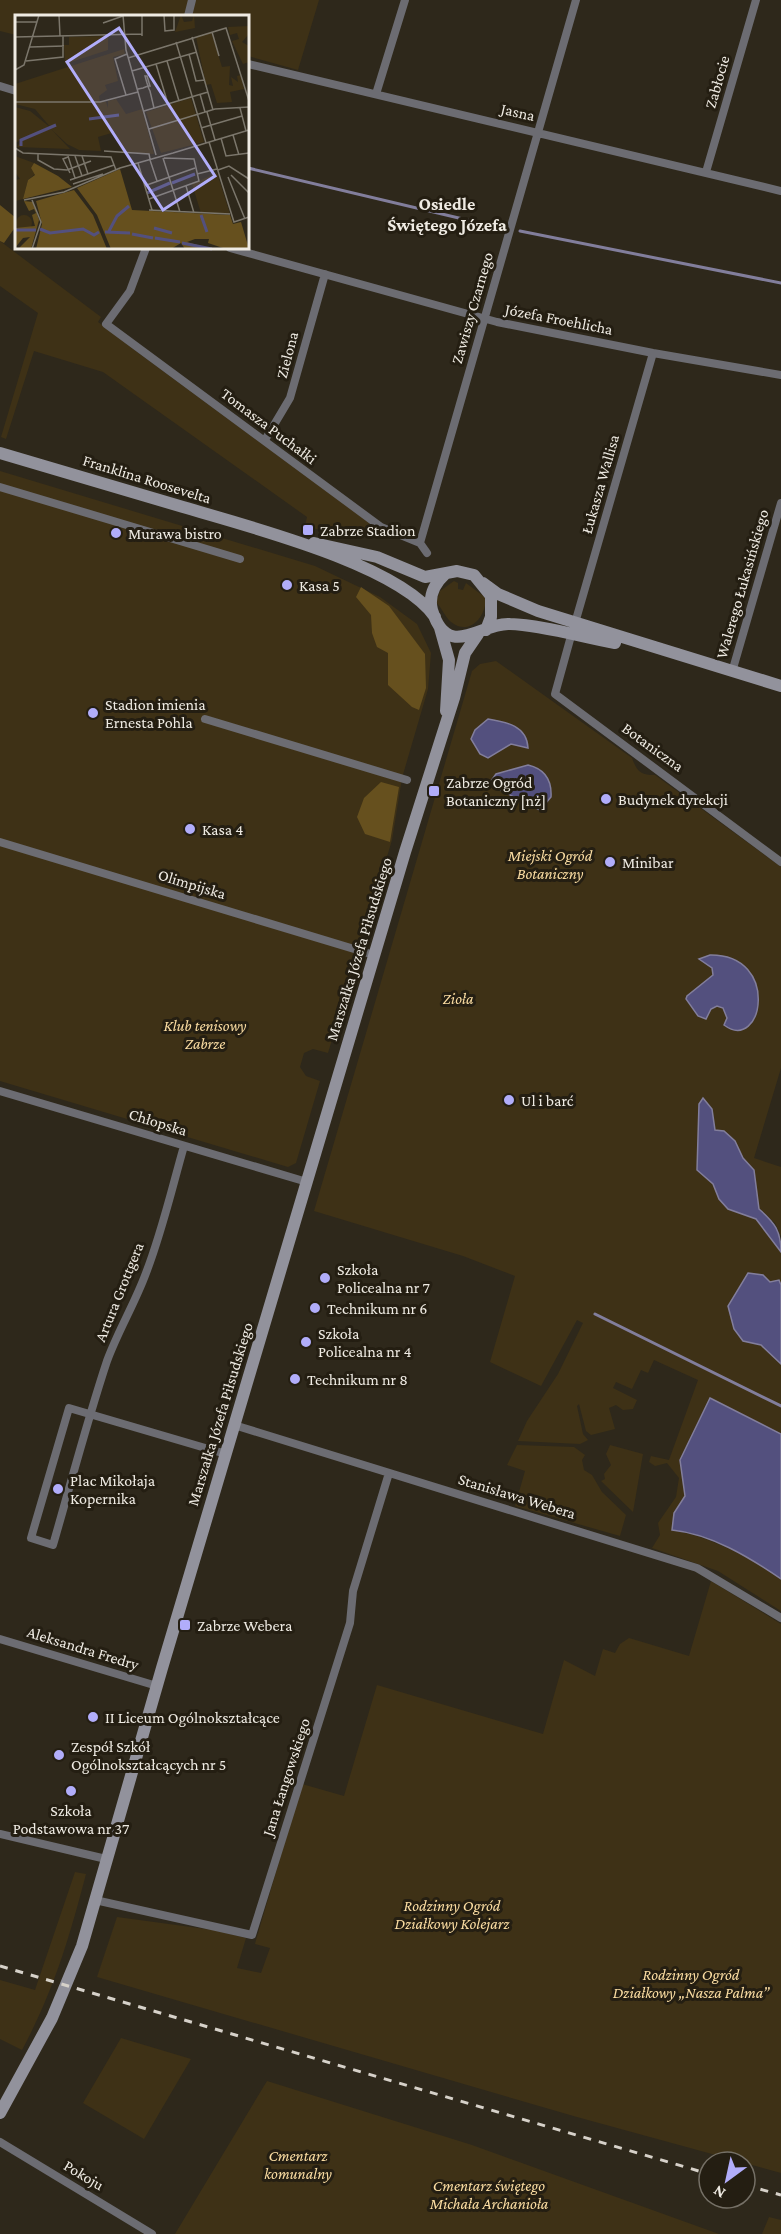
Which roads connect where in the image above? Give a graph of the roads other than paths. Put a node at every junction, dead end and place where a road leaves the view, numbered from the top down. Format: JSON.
{"nodes":[{"id":1,"x":192,"y":0,"type":"edge"},
{"id":2,"x":405,"y":0,"type":"edge"},
{"id":3,"x":576,"y":0,"type":"edge"},
{"id":4,"x":756,"y":0,"type":"edge"},
{"id":5,"x":188,"y":15,"type":"edge"},
{"id":6,"x":249,"y":64,"type":"edge"},
{"id":7,"x":0,"y":86,"type":"edge"},
{"id":8,"x":15,"y":91,"type":"edge"},
{"id":9,"x":376,"y":94,"type":"junction"},
{"id":10,"x":538,"y":132,"type":"junction"},
{"id":11,"x":706,"y":172,"type":"junction"},
{"id":12,"x":781,"y":191,"type":"edge"},
{"id":13,"x":146,"y":249,"type":"edge"},
{"id":14,"x":234,"y":249,"type":"edge"},
{"id":15,"x":325,"y":273,"type":"junction"},
{"id":16,"x":484,"y":319,"type":"junction"},
{"id":17,"x":653,"y":353,"type":"junction"},
{"id":18,"x":781,"y":375,"type":"edge"},
{"id":19,"x":265,"y":440,"type":"junction"},
{"id":20,"x":0,"y":453,"type":"edge"},
{"id":21,"x":0,"y":487,"type":"edge"},
{"id":22,"x":781,"y":503,"type":"edge"},
{"id":23,"x":284,"y":537,"type":"junction"},
{"id":24,"x":420,"y":543,"type":"junction"},
{"id":25,"x":428,"y":553,"type":"dead end"},
{"id":26,"x":240,"y":560,"type":"dead end"},
{"id":27,"x":446,"y":573,"type":"junction"},
{"id":28,"x":483,"y":583,"type":"junction"},
{"id":29,"x":437,"y":622,"type":"junction"},
{"id":30,"x":575,"y":623,"type":"junction"},
{"id":31,"x":482,"y":632,"type":"junction"},
{"id":32,"x":571,"y":636,"type":"junction"},
{"id":33,"x":652,"y":649,"type":"junction"},
{"id":34,"x":732,"y":672,"type":"junction"},
{"id":35,"x":781,"y":686,"type":"edge"},
{"id":36,"x":447,"y":715,"type":"junction"},
{"id":37,"x":205,"y":719,"type":"dead end"},
{"id":38,"x":407,"y":780,"type":"dead end"},
{"id":39,"x":0,"y":842,"type":"edge"},
{"id":40,"x":781,"y":862,"type":"edge"},
{"id":41,"x":374,"y":955,"type":"junction"},
{"id":42,"x":0,"y":1091,"type":"edge"},
{"id":43,"x":184,"y":1146,"type":"junction"},
{"id":44,"x":307,"y":1182,"type":"junction"},
{"id":45,"x":91,"y":1414,"type":"junction"},
{"id":46,"x":234,"y":1425,"type":"junction"},
{"id":47,"x":225,"y":1453,"type":"junction"},
{"id":48,"x":389,"y":1473,"type":"junction"},
{"id":49,"x":781,"y":1618,"type":"edge"},
{"id":50,"x":0,"y":1639,"type":"edge"},
{"id":51,"x":157,"y":1686,"type":"junction"},
{"id":52,"x":0,"y":1834,"type":"edge"},
{"id":53,"x":106,"y":1859,"type":"junction"},
{"id":54,"x":95,"y":1900,"type":"junction"},
{"id":55,"x":0,"y":2113,"type":"edge"},
{"id":56,"x":0,"y":2142,"type":"edge"},
{"id":57,"x":152,"y":2234,"type":"edge"}],
"edges":[{"from":1,"to":5,"type":"street"},
{"from":2,"to":9,"type":"street"},
{"from":3,"to":10,"type":"street","name":"Zawiszy Czarnego"},
{"from":4,"to":11,"type":"street","name":"Zabłocie"},
{"from":6,"to":9,"type":"street","name":"Jasna"},
{"from":7,"to":8,"type":"street"},
{"from":9,"to":10,"type":"street","name":"Jasna"},
{"from":10,"to":11,"type":"street","name":"Jasna"},
{"from":10,"to":16,"type":"street","name":"Zawiszy Czarnego"},
{"from":11,"to":12,"type":"street","name":"Jasna"},
{"from":13,"to":19,"type":"street","name":"Tomasza Puchałki"},
{"from":14,"to":15,"type":"street","name":"Józefa Froehlicha"},
{"from":15,"to":16,"type":"street","name":"Józefa Froehlicha"},
{"from":15,"to":19,"type":"street","name":"Zielona"},
{"from":16,"to":17,"type":"street","name":"Józefa Froehlicha"},
{"from":16,"to":24,"type":"street","name":"Zawiszy Czarnego"},
{"from":17,"to":18,"type":"street","name":"Józefa Froehlicha"},
{"from":17,"to":30,"type":"street","name":"Łukasza Wallisa"},
{"from":19,"to":24,"type":"street","name":"Tomasza Puchałki"},
{"from":20,"to":23,"type":"street","name":"Franklina Roosevelta"},
{"from":21,"to":26,"type":"street"},
{"from":22,"to":34,"type":"street","name":"Walerego Łukasińskiego"},
{"from":23,"to":27,"type":"street","name":"Franklina Roosevelta"},
{"from":23,"to":29,"type":"street","name":"Franklina Roosevelta"},
{"from":24,"to":25,"type":"street"},
{"from":27,"to":28,"type":"street"},
{"from":27,"to":29,"type":"street"},
{"from":28,"to":30,"type":"street"},
{"from":28,"to":31,"type":"street"},
{"from":29,"to":31,"type":"street"},
{"from":29,"to":36,"type":"street","name":"Marszałka Józefa Piłsudskiego"},
{"from":30,"to":33,"type":"street"},
{"from":31,"to":32,"type":"street"},
{"from":31,"to":36,"type":"street","name":"Marszałka Józefa Piłsudskiego"},
{"from":32,"to":33,"type":"street"},
{"from":32,"to":40,"type":"street","name":"Botaniczna"},
{"from":33,"to":34,"type":"street"},
{"from":34,"to":35,"type":"street"},
{"from":36,"to":41,"type":"street","name":"Marszałka Józefa Piłsudskiego"},
{"from":37,"to":38,"type":"street"},
{"from":39,"to":41,"type":"street","name":"Olimpijska"},
{"from":41,"to":44,"type":"street","name":"Marszałka Józefa Piłsudskiego"},
{"from":42,"to":43,"type":"street","name":"Chłopska"},
{"from":43,"to":44,"type":"street","name":"Chłopska"},
{"from":43,"to":45,"type":"street","name":"Artura Grottgera"},
{"from":44,"to":46,"type":"street","name":"Marszałka Józefa Piłsudskiego"},
{"from":45,"to":45,"type":"street"},
{"from":45,"to":47,"type":"street"},
{"from":46,"to":47,"type":"street","name":"Marszałka Józefa Piłsudskiego"},
{"from":46,"to":48,"type":"street","name":"Stanisława Webera"},
{"from":47,"to":51,"type":"street","name":"Marszałka Józefa Piłsudskiego"},
{"from":48,"to":49,"type":"street","name":"Stanisława Webera"},
{"from":48,"to":54,"type":"street","name":"Jana Łangowskiego"},
{"from":50,"to":51,"type":"street","name":"Aleksandra Fredry"},
{"from":51,"to":53,"type":"street","name":"Marszałka Józefa Piłsudskiego"},
{"from":52,"to":53,"type":"street"},
{"from":53,"to":54,"type":"street","name":"Marszałka Józefa Piłsudskiego"},
{"from":54,"to":55,"type":"street","name":"Marszałka Józefa Piłsudskiego"},
{"from":56,"to":57,"type":"street","name":"Pokoju"}]}
